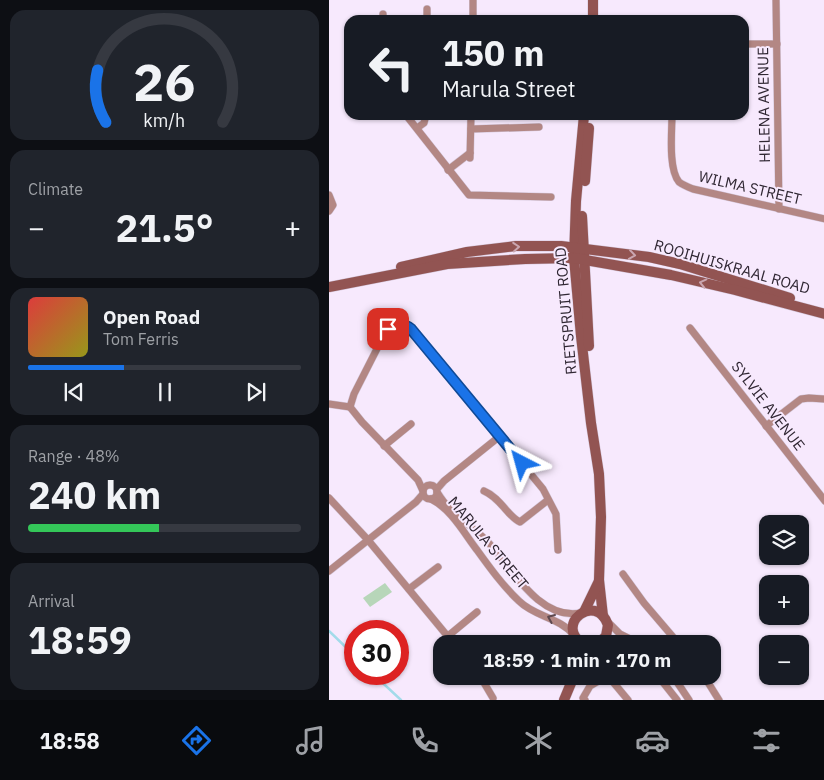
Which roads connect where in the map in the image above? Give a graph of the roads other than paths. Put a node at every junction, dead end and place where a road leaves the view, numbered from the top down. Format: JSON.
{"nodes":[{"id":1,"x":473,"y":0,"type":"edge"},
{"id":2,"x":593,"y":0,"type":"edge"},
{"id":3,"x":777,"y":0,"type":"edge"},
{"id":4,"x":427,"y":9,"type":"dead end"},
{"id":5,"x":427,"y":15,"type":"edge"},
{"id":6,"x":473,"y":15,"type":"edge"},
{"id":7,"x":593,"y":15,"type":"edge"},
{"id":8,"x":749,"y":44,"type":"edge"},
{"id":9,"x":777,"y":44,"type":"junction"},
{"id":10,"x":410,"y":120,"type":"edge"},
{"id":11,"x":425,"y":120,"type":"edge"},
{"id":12,"x":471,"y":120,"type":"edge"},
{"id":13,"x":584,"y":120,"type":"edge"},
{"id":14,"x":589,"y":120,"type":"edge"},
{"id":15,"x":672,"y":120,"type":"edge"},
{"id":16,"x":539,"y":127,"type":"dead end"},
{"id":17,"x":417,"y":128,"type":"junction"},
{"id":18,"x":471,"y":129,"type":"junction"},
{"id":19,"x":448,"y":170,"type":"junction"},
{"id":20,"x":329,"y":195,"type":"edge"},
{"id":21,"x":551,"y":197,"type":"dead end"},
{"id":22,"x":779,"y":209,"type":"junction"},
{"id":23,"x":329,"y":211,"type":"edge"},
{"id":24,"x":824,"y":219,"type":"edge"},
{"id":25,"x":579,"y":253,"type":"junction"},
{"id":26,"x":333,"y":286,"type":"edge"},
{"id":27,"x":824,"y":309,"type":"edge"},
{"id":28,"x":824,"y":314,"type":"edge"},
{"id":29,"x":690,"y":328,"type":"dead end"},
{"id":30,"x":824,"y":400,"type":"edge"},
{"id":31,"x":329,"y":404,"type":"edge"},
{"id":32,"x":350,"y":407,"type":"junction"},
{"id":33,"x":411,"y":424,"type":"dead end"},
{"id":34,"x":766,"y":426,"type":"junction"},
{"id":35,"x":500,"y":436,"type":"junction"},
{"id":36,"x":384,"y":446,"type":"junction"},
{"id":37,"x":417,"y":480,"type":"junction"},
{"id":38,"x":433,"y":488,"type":"junction"},
{"id":39,"x":484,"y":491,"type":"dead end"},
{"id":40,"x":426,"y":495,"type":"junction"},
{"id":41,"x":329,"y":498,"type":"edge"},
{"id":42,"x":548,"y":500,"type":"junction"},
{"id":43,"x":824,"y":502,"type":"edge"},
{"id":44,"x":369,"y":540,"type":"junction"},
{"id":45,"x":558,"y":550,"type":"dead end"},
{"id":46,"x":438,"y":567,"type":"dead end"},
{"id":47,"x":329,"y":571,"type":"edge"},
{"id":48,"x":623,"y":574,"type":"dead end"},
{"id":49,"x":599,"y":580,"type":"junction"},
{"id":50,"x":521,"y":582,"type":"junction"},
{"id":51,"x":409,"y":589,"type":"junction"},
{"id":52,"x":510,"y":592,"type":"junction"},
{"id":53,"x":477,"y":612,"type":"dead end"},
{"id":54,"x":583,"y":612,"type":"junction"},
{"id":55,"x":605,"y":619,"type":"junction"},
{"id":56,"x":447,"y":635,"type":"edge"},
{"id":57,"x":449,"y":635,"type":"edge"},
{"id":58,"x":572,"y":635,"type":"edge"},
{"id":59,"x":576,"y":635,"type":"edge"},
{"id":60,"x":605,"y":635,"type":"edge"},
{"id":61,"x":622,"y":635,"type":"edge"},
{"id":62,"x":671,"y":635,"type":"edge"},
{"id":63,"x":485,"y":685,"type":"edge"},
{"id":64,"x":570,"y":685,"type":"edge"},
{"id":65,"x":592,"y":685,"type":"edge"},
{"id":66,"x":616,"y":685,"type":"edge"},
{"id":67,"x":665,"y":685,"type":"edge"},
{"id":68,"x":679,"y":685,"type":"edge"},
{"id":69,"x":710,"y":685,"type":"edge"},
{"id":70,"x":493,"y":698,"type":"dead end"},
{"id":71,"x":564,"y":700,"type":"edge"},
{"id":72,"x":585,"y":700,"type":"edge"},
{"id":73,"x":628,"y":700,"type":"edge"},
{"id":74,"x":677,"y":700,"type":"edge"},
{"id":75,"x":689,"y":700,"type":"edge"},
{"id":76,"x":719,"y":700,"type":"edge"}],
"edges":[{"from":1,"to":6,"type":"street"},
{"from":2,"to":7,"type":"street"},
{"from":3,"to":9,"type":"street","name":"HELENA AVENUE"},
{"from":4,"to":5,"type":"street"},
{"from":8,"to":9,"type":"street"},
{"from":9,"to":22,"type":"street","name":"HELENA AVENUE"},
{"from":10,"to":17,"type":"street"},
{"from":11,"to":17,"type":"street"},
{"from":12,"to":18,"type":"street"},
{"from":13,"to":25,"type":"street","name":"RIETSPRUIT ROAD"},
{"from":14,"to":25,"type":"street","name":"RIETSPRUIT ROAD"},
{"from":15,"to":22,"type":"street","name":"WILMA STREET"},
{"from":16,"to":18,"type":"street"},
{"from":17,"to":19,"type":"street"},
{"from":18,"to":19,"type":"street"},
{"from":19,"to":21,"type":"street"},
{"from":20,"to":23,"type":"street"},
{"from":22,"to":24,"type":"street","name":"WILMA STREET"},
{"from":25,"to":26,"type":"street","name":"ROOIHUISKRAAL ROAD"},
{"from":25,"to":27,"type":"street","name":"ROOIHUISKRAAL ROAD","one_way":true},
{"from":28,"to":25,"type":"street","name":"ROOIHUISKRAAL ROAD","one_way":true},
{"from":25,"to":49,"type":"street","name":"RIETSPRUIT ROAD"},
{"from":29,"to":34,"type":"street","name":"SYLVIE AVENUE"},
{"from":30,"to":34,"type":"street"},
{"from":31,"to":32,"type":"street"},
{"from":32,"to":35,"type":"street"},
{"from":32,"to":36,"type":"street","name":"MARULA STREET"},
{"from":33,"to":36,"type":"street"},
{"from":34,"to":43,"type":"street","name":"SYLVIE AVENUE"},
{"from":35,"to":38,"type":"street"},
{"from":35,"to":42,"type":"street"},
{"from":36,"to":37,"type":"street","name":"MARULA STREET"},
{"from":37,"to":38,"type":"street","name":"MARULA STREET"},
{"from":37,"to":40,"type":"street","name":"MARULA STREET"},
{"from":38,"to":40,"type":"street"},
{"from":38,"to":40,"type":"street"},
{"from":38,"to":50,"type":"street","name":"MARULA STREET"},
{"from":39,"to":42,"type":"street"},
{"from":40,"to":44,"type":"street"},
{"from":40,"to":52,"type":"street","name":"MARULA STREET"},
{"from":41,"to":44,"type":"street"},
{"from":42,"to":45,"type":"street"},
{"from":44,"to":47,"type":"street"},
{"from":44,"to":51,"type":"street"},
{"from":46,"to":51,"type":"street"},
{"from":48,"to":62,"type":"street"},
{"from":49,"to":54,"type":"street","name":"RIETSPRUIT ROAD"},
{"from":49,"to":55,"type":"street","name":"RIETSPRUIT ROAD"},
{"from":50,"to":52,"type":"street"},
{"from":50,"to":54,"type":"street","name":"MARULA STREET"},
{"from":51,"to":56,"type":"street"},
{"from":58,"to":52,"type":"street","name":"MARULA STREET","one_way":true},
{"from":53,"to":57,"type":"street"},
{"from":54,"to":55,"type":"street"},
{"from":54,"to":59,"type":"street","name":"RIETSPRUIT ROAD"},
{"from":55,"to":60,"type":"street"},
{"from":55,"to":61,"type":"street"},
{"from":63,"to":70,"type":"street"},
{"from":64,"to":71,"type":"street"},
{"from":65,"to":72,"type":"street"},
{"from":66,"to":73,"type":"street"},
{"from":67,"to":74,"type":"street"},
{"from":68,"to":75,"type":"street"},
{"from":69,"to":76,"type":"street"}]}
